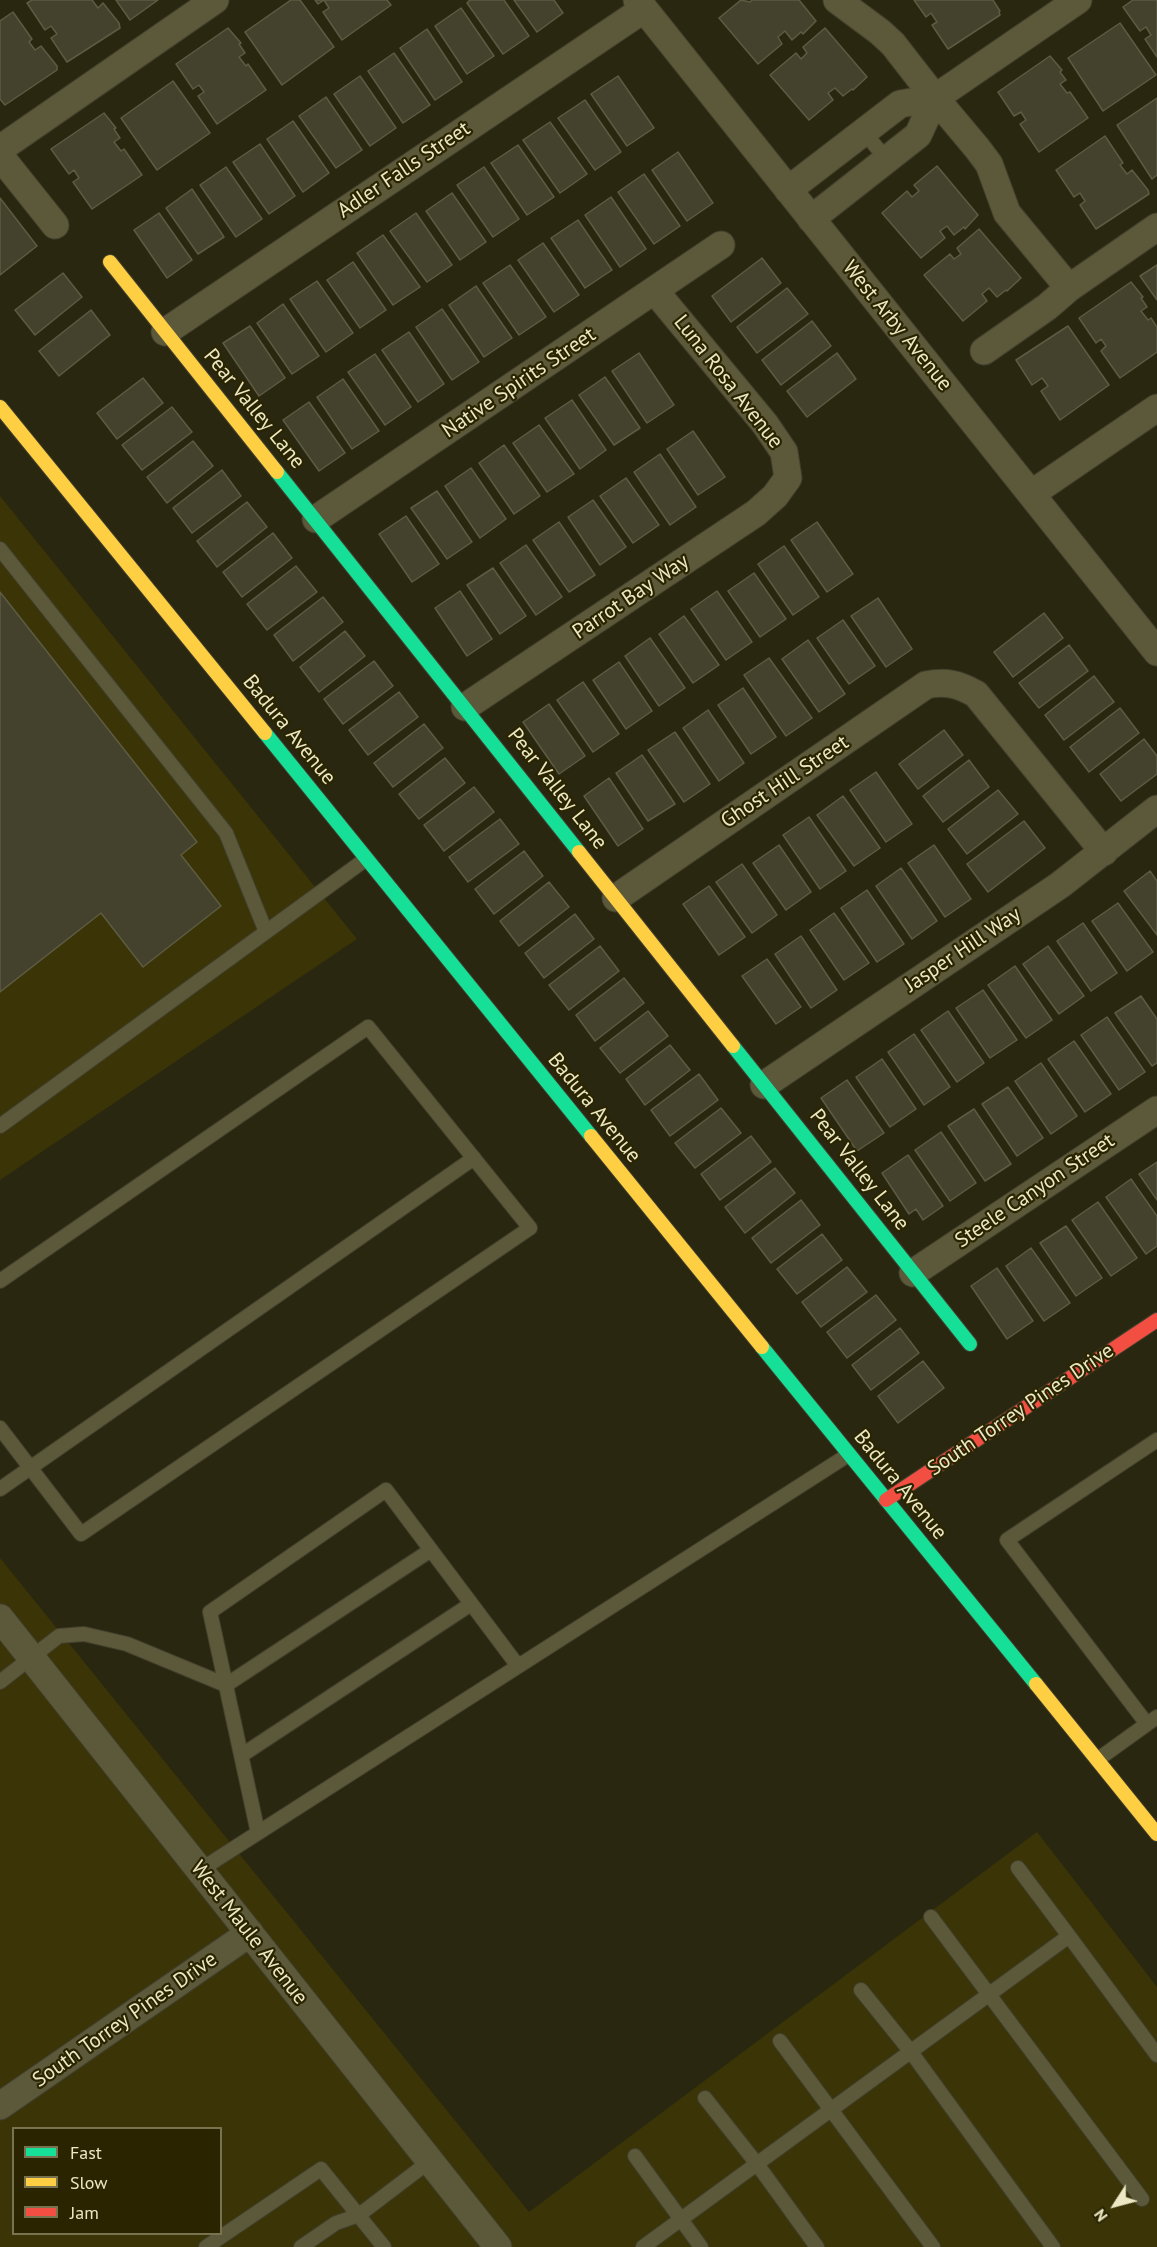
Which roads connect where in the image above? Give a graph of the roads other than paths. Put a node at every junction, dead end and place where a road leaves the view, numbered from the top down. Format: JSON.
{"nodes":[{"id":1,"x":215,"y":0,"type":"edge"},
{"id":2,"x":837,"y":0,"type":"edge"},
{"id":3,"x":1078,"y":0,"type":"edge"},
{"id":4,"x":640,"y":4,"type":"edge"},
{"id":5,"x":935,"y":98,"type":"junction"},
{"id":6,"x":864,"y":132,"type":"junction"},
{"id":7,"x":0,"y":149,"type":"edge"},
{"id":8,"x":0,"y":156,"type":"edge"},
{"id":9,"x":886,"y":160,"type":"junction"},
{"id":10,"x":788,"y":190,"type":"junction"},
{"id":11,"x":811,"y":219,"type":"junction"},
{"id":12,"x":55,"y":225,"type":"dead end"},
{"id":13,"x":1157,"y":227,"type":"edge"},
{"id":14,"x":721,"y":245,"type":"dead end"},
{"id":15,"x":110,"y":262,"type":"dead end"},
{"id":16,"x":1068,"y":288,"type":"junction"},
{"id":17,"x":655,"y":291,"type":"junction"},
{"id":18,"x":165,"y":332,"type":"junction"},
{"id":19,"x":984,"y":351,"type":"dead end"},
{"id":20,"x":0,"y":407,"type":"edge"},
{"id":21,"x":1157,"y":408,"type":"edge"},
{"id":22,"x":788,"y":478,"type":"joint"},
{"id":23,"x":1031,"y":494,"type":"junction"},
{"id":24,"x":316,"y":519,"type":"junction"},
{"id":25,"x":0,"y":549,"type":"edge"},
{"id":26,"x":1157,"y":652,"type":"edge"},
{"id":27,"x":465,"y":707,"type":"junction"},
{"id":28,"x":1157,"y":809,"type":"edge"},
{"id":29,"x":1104,"y":852,"type":"junction"},
{"id":30,"x":366,"y":859,"type":"junction"},
{"id":31,"x":616,"y":898,"type":"junction"},
{"id":32,"x":266,"y":932,"type":"junction"},
{"id":33,"x":764,"y":1085,"type":"junction"},
{"id":34,"x":1157,"y":1110,"type":"edge"},
{"id":35,"x":0,"y":1126,"type":"edge"},
{"id":36,"x":474,"y":1158,"type":"junction"},
{"id":37,"x":913,"y":1273,"type":"junction"},
{"id":38,"x":0,"y":1281,"type":"edge"},
{"id":39,"x":1157,"y":1320,"type":"edge"},
{"id":40,"x":970,"y":1344,"type":"dead end"},
{"id":41,"x":0,"y":1428,"type":"edge"},
{"id":42,"x":1157,"y":1440,"type":"edge"},
{"id":43,"x":848,"y":1455,"type":"junction"},
{"id":44,"x":30,"y":1468,"type":"junction"},
{"id":45,"x":0,"y":1489,"type":"edge"},
{"id":46,"x":886,"y":1500,"type":"junction"},
{"id":47,"x":431,"y":1550,"type":"junction"},
{"id":48,"x":471,"y":1604,"type":"junction"},
{"id":49,"x":0,"y":1618,"type":"edge"},
{"id":50,"x":32,"y":1658,"type":"junction"},
{"id":51,"x":518,"y":1666,"type":"junction"},
{"id":52,"x":0,"y":1682,"type":"edge"},
{"id":53,"x":226,"y":1685,"type":"junction"},
{"id":54,"x":1152,"y":1721,"type":"edge"},
{"id":55,"x":242,"y":1755,"type":"junction"},
{"id":56,"x":1097,"y":1760,"type":"junction"},
{"id":57,"x":1152,"y":1817,"type":"edge"},
{"id":58,"x":258,"y":1833,"type":"junction"},
{"id":59,"x":1157,"y":1834,"type":"edge"},
{"id":60,"x":1018,"y":1868,"type":"dead end"},
{"id":61,"x":200,"y":1870,"type":"junction"},
{"id":62,"x":931,"y":1917,"type":"dead end"},
{"id":63,"x":250,"y":1934,"type":"junction"},
{"id":64,"x":1069,"y":1936,"type":"junction"},
{"id":65,"x":861,"y":1990,"type":"dead end"},
{"id":66,"x":989,"y":1995,"type":"junction"},
{"id":67,"x":780,"y":2040,"type":"dead end"},
{"id":68,"x":911,"y":2052,"type":"junction"},
{"id":69,"x":1157,"y":2055,"type":"edge"},
{"id":70,"x":705,"y":2098,"type":"dead end"},
{"id":71,"x":0,"y":2106,"type":"edge"},
{"id":72,"x":832,"y":2109,"type":"junction"},
{"id":73,"x":635,"y":2156,"type":"dead end"},
{"id":74,"x":430,"y":2161,"type":"junction"},
{"id":75,"x":757,"y":2164,"type":"junction"},
{"id":76,"x":1142,"y":2199,"type":"dead end"},
{"id":77,"x":359,"y":2215,"type":"junction"},
{"id":78,"x":681,"y":2220,"type":"junction"},
{"id":79,"x":206,"y":2247,"type":"edge"},
{"id":80,"x":301,"y":2247,"type":"edge"},
{"id":81,"x":384,"y":2247,"type":"edge"},
{"id":82,"x":498,"y":2247,"type":"edge"},
{"id":83,"x":643,"y":2247,"type":"edge"},
{"id":84,"x":701,"y":2247,"type":"edge"},
{"id":85,"x":817,"y":2247,"type":"edge"},
{"id":86,"x":933,"y":2247,"type":"edge"},
{"id":87,"x":1053,"y":2247,"type":"edge"}],
"edges":[{"from":1,"to":7,"type":"street"},
{"from":2,"to":5,"type":"street"},
{"from":3,"to":5,"type":"street"},
{"from":4,"to":10,"type":"street","name":"West Arby Avenue"},
{"from":4,"to":18,"type":"street","name":"Adler Falls Street"},
{"from":5,"to":6,"type":"street"},
{"from":5,"to":9,"type":"street"},
{"from":5,"to":16,"type":"street"},
{"from":6,"to":9,"type":"lane"},
{"from":6,"to":10,"type":"street"},
{"from":8,"to":12,"type":"street"},
{"from":9,"to":11,"type":"street"},
{"from":10,"to":11,"type":"street","name":"West Arby Avenue"},
{"from":11,"to":23,"type":"street","name":"West Arby Avenue"},
{"from":13,"to":16,"type":"street"},
{"from":14,"to":17,"type":"street","name":"Native Spirits Street"},
{"from":15,"to":18,"type":"main road","name":"Pear Valley Lane"},
{"from":16,"to":19,"type":"street"},
{"from":17,"to":22,"type":"street","name":"Luna Rosa Avenue"},
{"from":17,"to":24,"type":"street","name":"Native Spirits Street"},
{"from":18,"to":24,"type":"main road","name":"Pear Valley Lane"},
{"from":20,"to":30,"type":"main road","name":"Badura Avenue"},
{"from":21,"to":23,"type":"street"},
{"from":22,"to":27,"type":"street","name":"Parrot Bay Way"},
{"from":23,"to":26,"type":"street","name":"West Arby Avenue"},
{"from":24,"to":27,"type":"main road","name":"Pear Valley Lane"},
{"from":25,"to":32,"type":"lane"},
{"from":27,"to":31,"type":"main road","name":"Pear Valley Lane"},
{"from":28,"to":29,"type":"street","name":"Jasper Hill Way"},
{"from":29,"to":31,"type":"street","name":"Ghost Hill Street"},
{"from":29,"to":33,"type":"street","name":"Jasper Hill Way"},
{"from":30,"to":32,"type":"lane"},
{"from":30,"to":43,"type":"main road","name":"Badura Avenue"},
{"from":31,"to":33,"type":"main road","name":"Pear Valley Lane"},
{"from":32,"to":35,"type":"lane"},
{"from":33,"to":37,"type":"main road","name":"Pear Valley Lane"},
{"from":34,"to":37,"type":"street","name":"Steele Canyon Street"},
{"from":36,"to":38,"type":"lane"},
{"from":36,"to":44,"type":"lane"},
{"from":36,"to":44,"type":"lane"},
{"from":37,"to":40,"type":"main road","name":"Pear Valley Lane"},
{"from":39,"to":46,"type":"main road","name":"South Torrey Pines Drive"},
{"from":41,"to":44,"type":"lane"},
{"from":42,"to":54,"type":"lane"},
{"from":43,"to":46,"type":"main road","name":"Badura Avenue"},
{"from":43,"to":51,"type":"lane"},
{"from":44,"to":45,"type":"lane"},
{"from":46,"to":56,"type":"main road","name":"Badura Avenue"},
{"from":47,"to":48,"type":"lane"},
{"from":47,"to":53,"type":"lane"},
{"from":47,"to":53,"type":"lane"},
{"from":48,"to":51,"type":"lane"},
{"from":48,"to":55,"type":"lane"},
{"from":49,"to":50,"type":"street","name":"West Maule Avenue"},
{"from":50,"to":52,"type":"lane"},
{"from":50,"to":53,"type":"lane"},
{"from":50,"to":61,"type":"street","name":"West Maule Avenue"},
{"from":51,"to":58,"type":"lane"},
{"from":53,"to":55,"type":"lane"},
{"from":54,"to":56,"type":"lane"},
{"from":55,"to":58,"type":"lane"},
{"from":56,"to":57,"type":"main road","name":"Badura Avenue"},
{"from":57,"to":59,"type":"main road","name":"Badura Avenue"},
{"from":58,"to":61,"type":"lane"},
{"from":60,"to":64,"type":"lane"},
{"from":61,"to":63,"type":"street","name":"West Maule Avenue"},
{"from":62,"to":66,"type":"lane"},
{"from":63,"to":71,"type":"street","name":"South Torrey Pines Drive"},
{"from":63,"to":74,"type":"street","name":"West Maule Avenue"},
{"from":64,"to":66,"type":"lane"},
{"from":64,"to":69,"type":"lane"},
{"from":65,"to":68,"type":"lane"},
{"from":66,"to":68,"type":"lane"},
{"from":66,"to":76,"type":"lane"},
{"from":67,"to":72,"type":"lane"},
{"from":68,"to":72,"type":"lane"},
{"from":68,"to":87,"type":"lane"},
{"from":70,"to":75,"type":"lane"},
{"from":72,"to":75,"type":"lane"},
{"from":72,"to":86,"type":"lane"},
{"from":73,"to":78,"type":"lane"},
{"from":74,"to":77,"type":"lane"},
{"from":74,"to":82,"type":"street","name":"West Maule Avenue"},
{"from":75,"to":78,"type":"lane"},
{"from":75,"to":85,"type":"lane"},
{"from":77,"to":79,"type":"lane"},
{"from":77,"to":80,"type":"lane"},
{"from":77,"to":81,"type":"lane"},
{"from":78,"to":83,"type":"lane"},
{"from":78,"to":84,"type":"lane"}]}
